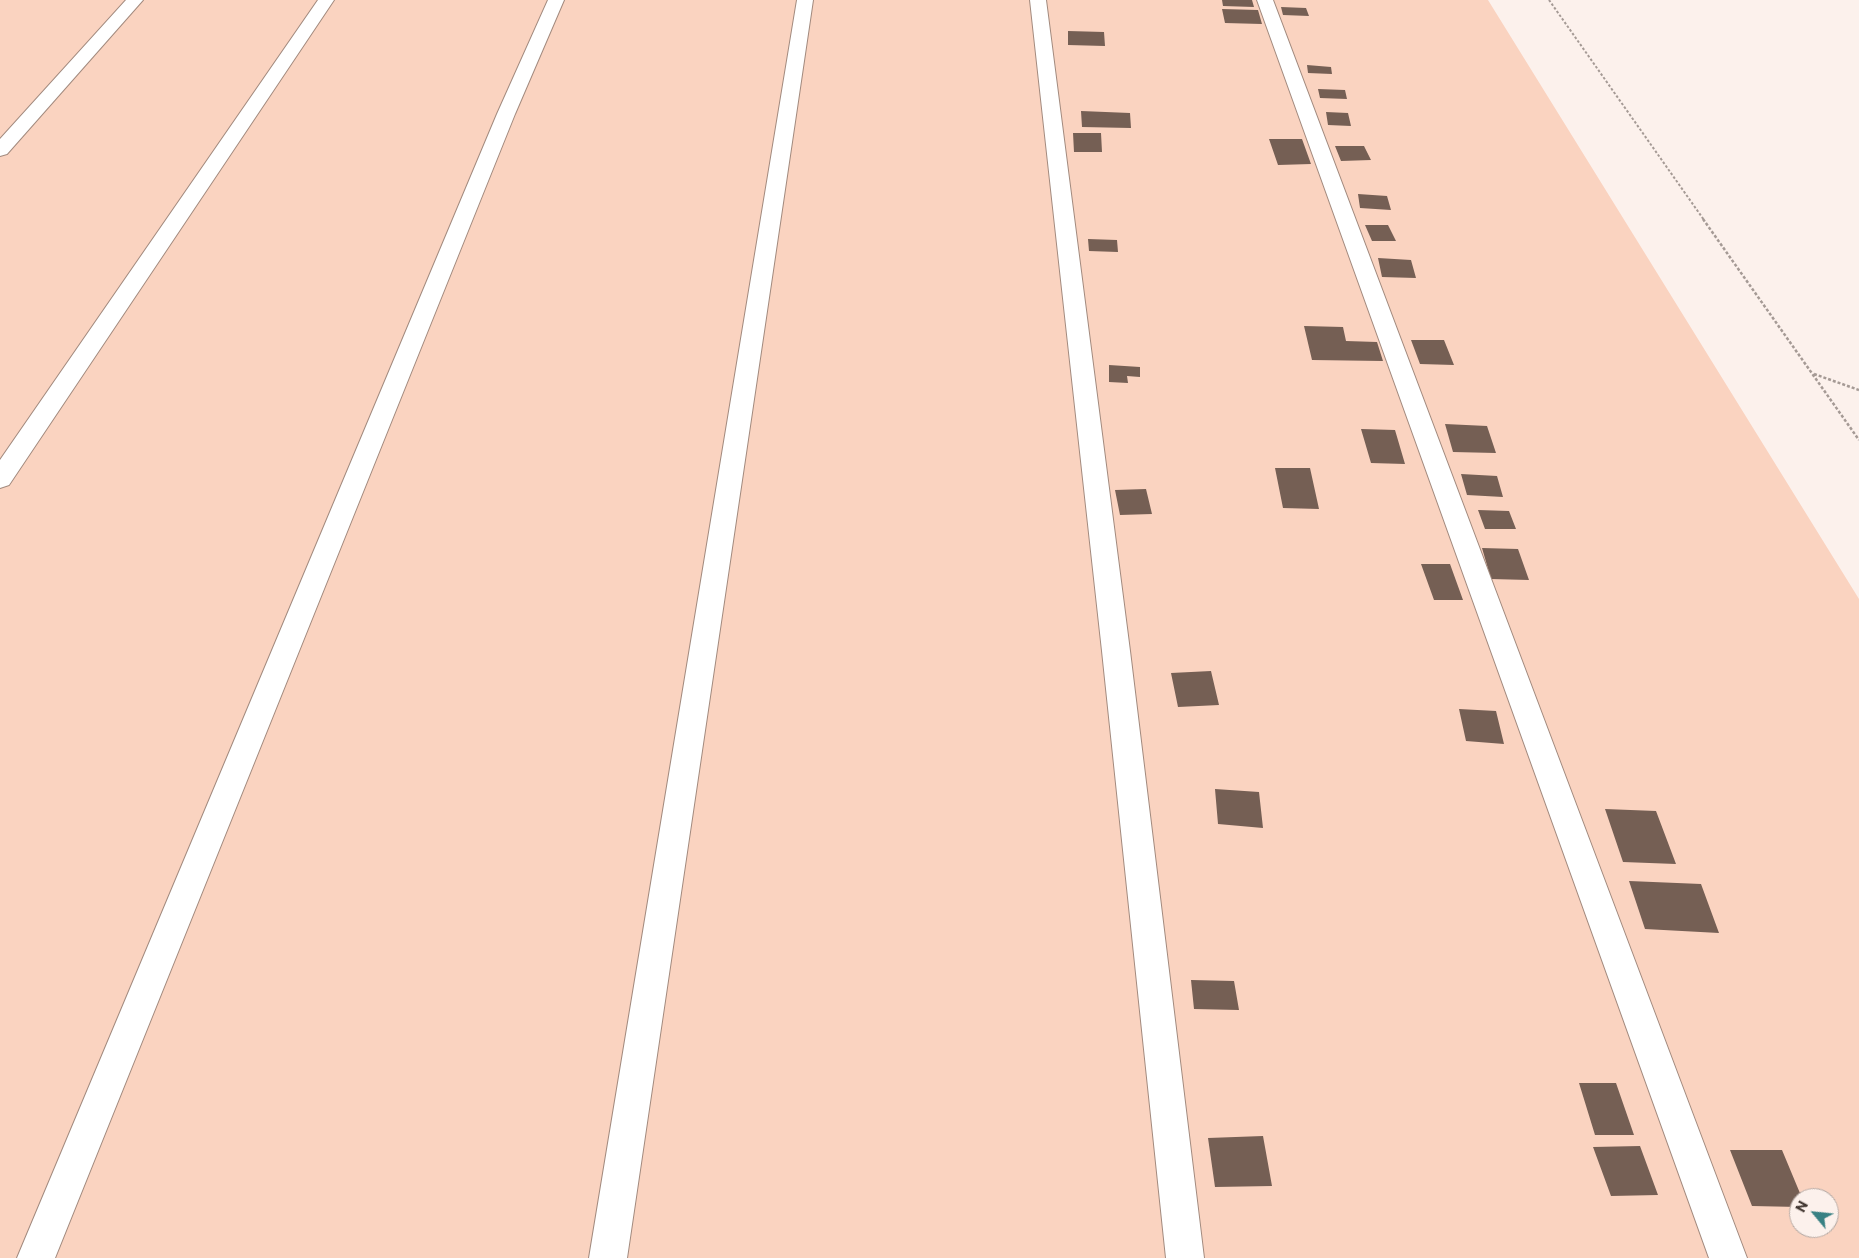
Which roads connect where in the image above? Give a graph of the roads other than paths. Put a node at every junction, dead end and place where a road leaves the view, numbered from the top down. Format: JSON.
{"nodes":[{"id":1,"x":135,"y":0,"type":"edge"},
{"id":2,"x":326,"y":0,"type":"edge"},
{"id":3,"x":556,"y":0,"type":"edge"},
{"id":4,"x":805,"y":0,"type":"edge"},
{"id":5,"x":1038,"y":0,"type":"edge"},
{"id":6,"x":1265,"y":0,"type":"edge"},
{"id":7,"x":0,"y":150,"type":"edge"},
{"id":8,"x":0,"y":478,"type":"edge"},
{"id":9,"x":36,"y":1258,"type":"edge"},
{"id":10,"x":608,"y":1258,"type":"edge"},
{"id":11,"x":1185,"y":1258,"type":"edge"},
{"id":12,"x":1728,"y":1258,"type":"edge"}],
"edges":[{"from":1,"to":7,"type":"street"},
{"from":2,"to":8,"type":"street"},
{"from":3,"to":9,"type":"street"},
{"from":4,"to":10,"type":"street"},
{"from":5,"to":11,"type":"street"},
{"from":6,"to":12,"type":"street"}]}
